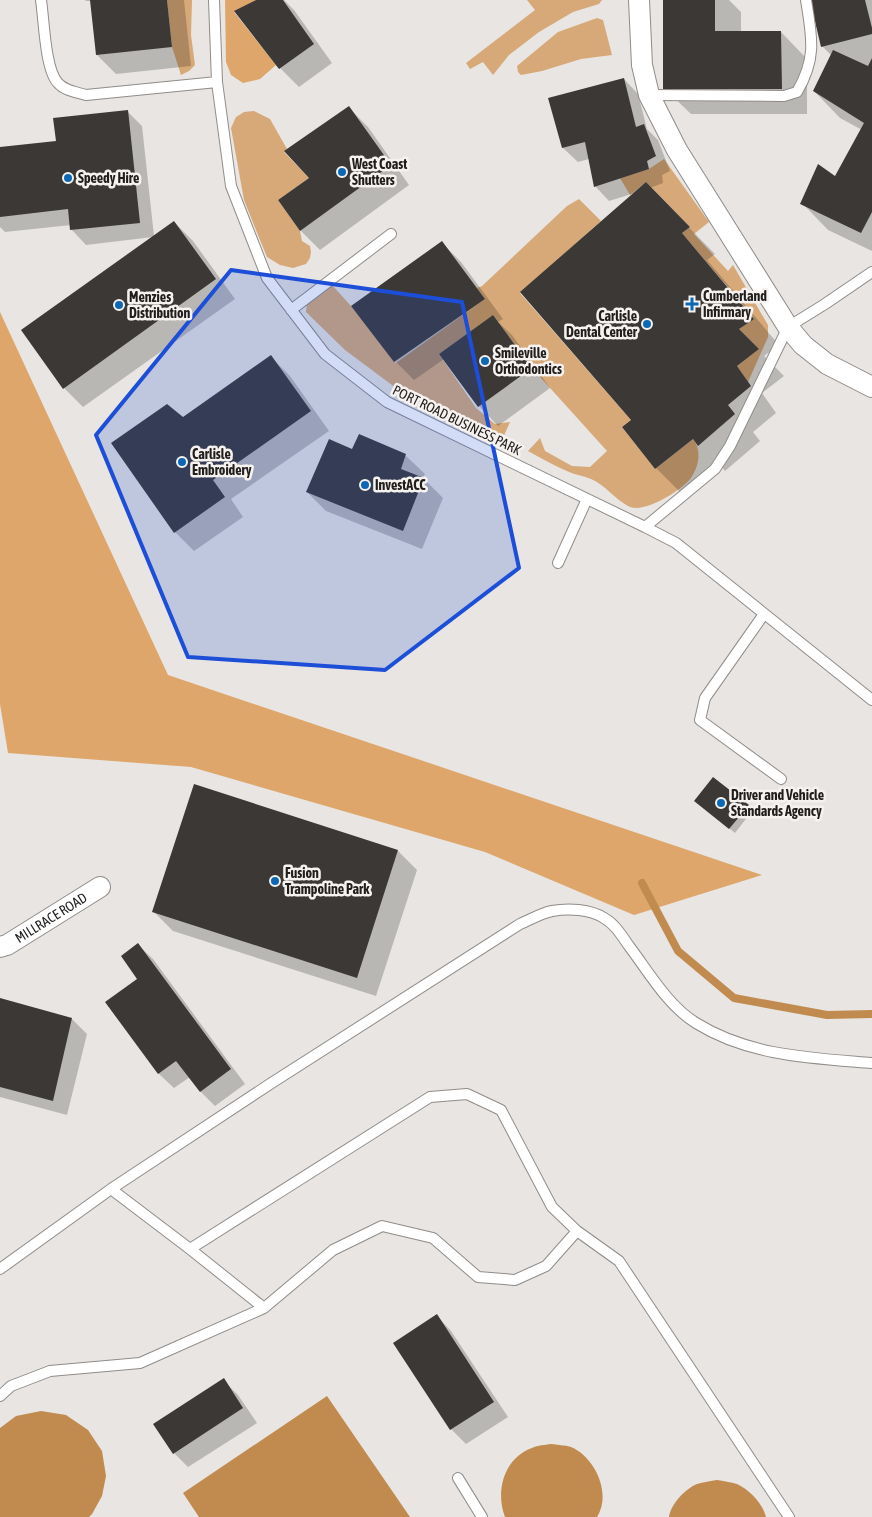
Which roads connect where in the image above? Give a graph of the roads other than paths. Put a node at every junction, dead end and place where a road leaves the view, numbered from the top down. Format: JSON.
{"nodes":[{"id":1,"x":41,"y":0,"type":"edge"},
{"id":2,"x":214,"y":0,"type":"edge"},
{"id":3,"x":639,"y":0,"type":"edge"},
{"id":4,"x":806,"y":0,"type":"edge"},
{"id":5,"x":217,"y":82,"type":"junction"},
{"id":6,"x":650,"y":95,"type":"junction"},
{"id":7,"x":391,"y":234,"type":"dead end"},
{"id":8,"x":872,"y":272,"type":"edge"},
{"id":9,"x":291,"y":310,"type":"junction"},
{"id":10,"x":788,"y":327,"type":"junction"},
{"id":11,"x":872,"y":387,"type":"edge"},
{"id":12,"x":587,"y":499,"type":"junction"},
{"id":13,"x":645,"y":527,"type":"junction"},
{"id":14,"x":558,"y":563,"type":"dead end"},
{"id":15,"x":764,"y":614,"type":"junction"},
{"id":16,"x":872,"y":700,"type":"edge"},
{"id":17,"x":781,"y":779,"type":"dead end"},
{"id":18,"x":100,"y":887,"type":"dead end"},
{"id":19,"x":0,"y":947,"type":"edge"},
{"id":20,"x":872,"y":1063,"type":"edge"},
{"id":21,"x":111,"y":1189,"type":"junction"},
{"id":22,"x":577,"y":1231,"type":"junction"},
{"id":23,"x":190,"y":1248,"type":"junction"},
{"id":24,"x":0,"y":1269,"type":"edge"},
{"id":25,"x":264,"y":1308,"type":"junction"},
{"id":26,"x":0,"y":1396,"type":"edge"},
{"id":27,"x":458,"y":1478,"type":"dead end"},
{"id":28,"x":482,"y":1517,"type":"edge"},
{"id":29,"x":789,"y":1517,"type":"edge"}],
"edges":[{"from":1,"to":5,"type":"lane"},
{"from":2,"to":5,"type":"lane","name":"PORT ROAD BUSINESS PARK"},
{"from":3,"to":6,"type":"street"},
{"from":4,"to":6,"type":"lane"},
{"from":5,"to":9,"type":"lane","name":"PORT ROAD BUSINESS PARK"},
{"from":6,"to":10,"type":"street"},
{"from":7,"to":9,"type":"lane"},
{"from":8,"to":10,"type":"lane"},
{"from":9,"to":12,"type":"lane","name":"PORT ROAD BUSINESS PARK"},
{"from":10,"to":11,"type":"street"},
{"from":10,"to":13,"type":"lane"},
{"from":12,"to":13,"type":"lane","name":"PORT ROAD BUSINESS PARK"},
{"from":12,"to":14,"type":"lane"},
{"from":13,"to":15,"type":"lane","name":"PORT ROAD BUSINESS PARK"},
{"from":15,"to":16,"type":"lane","name":"PORT ROAD BUSINESS PARK"},
{"from":15,"to":17,"type":"lane"},
{"from":18,"to":19,"type":"street","name":"MILLRACE ROAD"},
{"from":20,"to":21,"type":"lane"},
{"from":21,"to":23,"type":"lane"},
{"from":21,"to":24,"type":"lane"},
{"from":22,"to":23,"type":"lane"},
{"from":22,"to":25,"type":"lane"},
{"from":22,"to":29,"type":"lane"},
{"from":23,"to":25,"type":"lane"},
{"from":25,"to":26,"type":"lane"},
{"from":27,"to":28,"type":"lane"}]}
